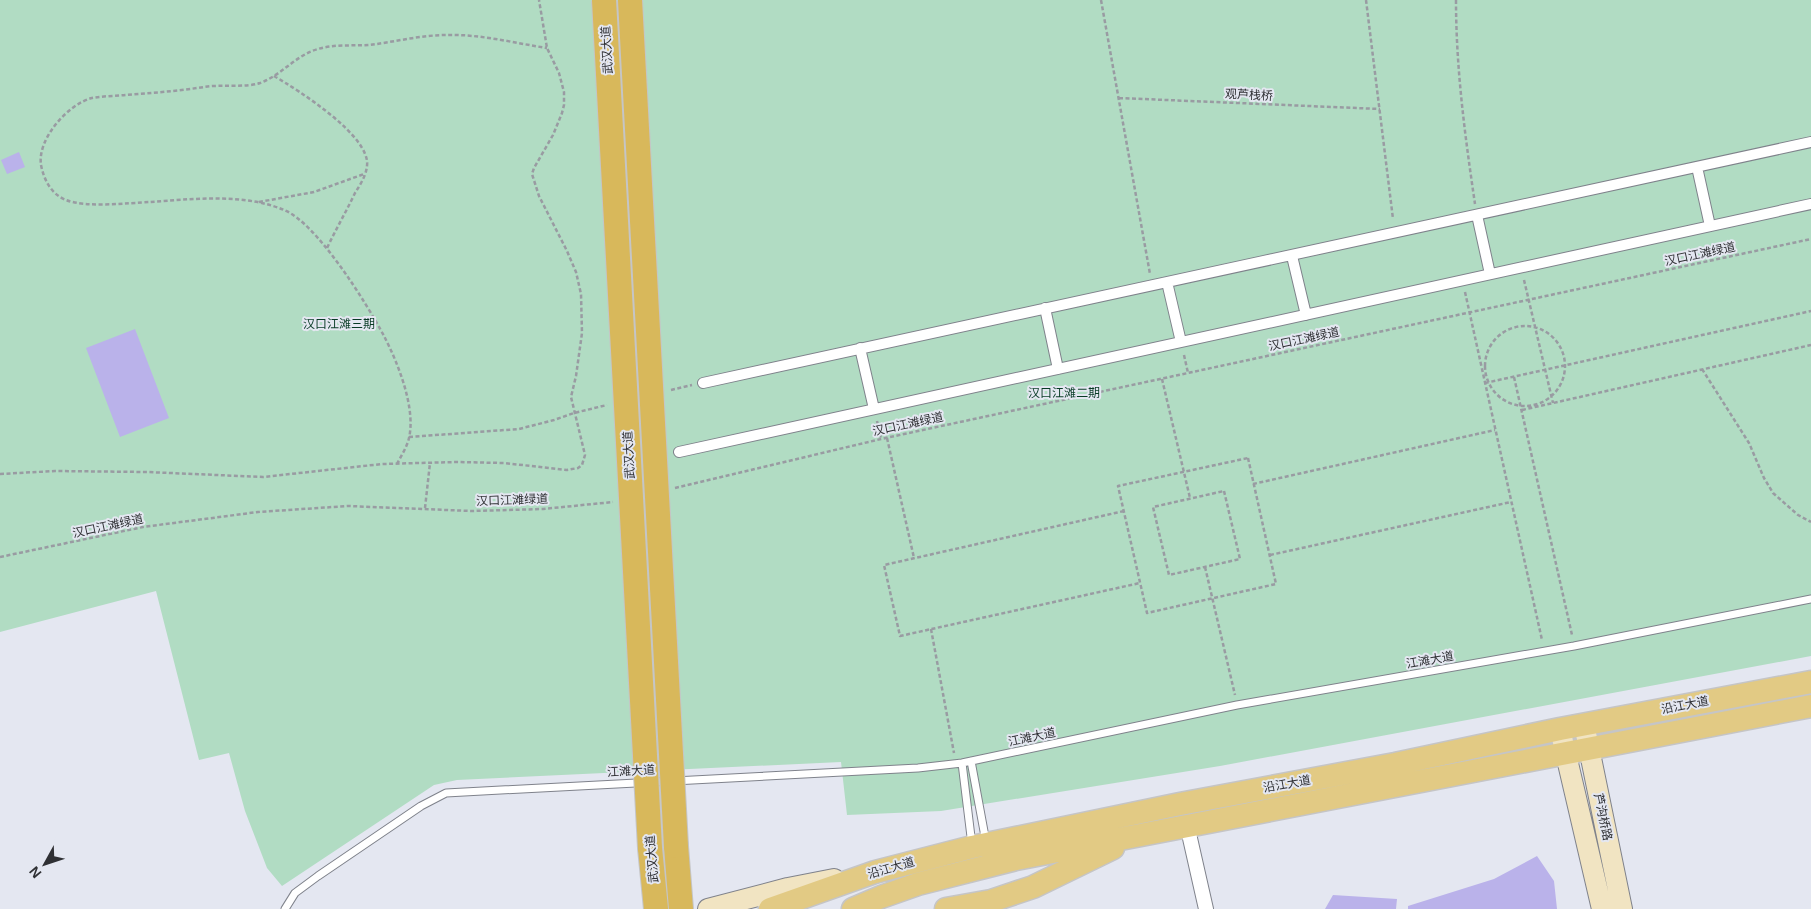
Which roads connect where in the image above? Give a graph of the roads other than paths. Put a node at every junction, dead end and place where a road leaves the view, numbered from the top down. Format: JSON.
{"nodes":[{"id":1,"x":604,"y":0,"type":"edge"},
{"id":2,"x":630,"y":0,"type":"edge"},
{"id":3,"x":1811,"y":142,"type":"edge"},
{"id":4,"x":1697,"y":167,"type":"junction"},
{"id":5,"x":1811,"y":204,"type":"edge"},
{"id":6,"x":1477,"y":215,"type":"junction"},
{"id":7,"x":1710,"y":226,"type":"junction"},
{"id":8,"x":1292,"y":256,"type":"junction"},
{"id":9,"x":1490,"y":274,"type":"junction"},
{"id":10,"x":1167,"y":282,"type":"junction"},
{"id":11,"x":1045,"y":308,"type":"junction"},
{"id":12,"x":1306,"y":315,"type":"junction"},
{"id":13,"x":1181,"y":342,"type":"junction"},
{"id":14,"x":860,"y":348,"type":"junction"},
{"id":15,"x":1058,"y":369,"type":"junction"},
{"id":16,"x":704,"y":383,"type":"road end"},
{"id":17,"x":874,"y":409,"type":"junction"},
{"id":18,"x":679,"y":452,"type":"dead end"},
{"id":19,"x":1811,"y":600,"type":"edge"},
{"id":20,"x":1811,"y":682,"type":"edge"},
{"id":21,"x":1811,"y":706,"type":"edge"},
{"id":22,"x":1584,"y":724,"type":"junction"},
{"id":23,"x":1560,"y":729,"type":"junction"},
{"id":24,"x":1589,"y":748,"type":"junction"},
{"id":25,"x":1565,"y":753,"type":"junction"},
{"id":26,"x":971,"y":761,"type":"junction"},
{"id":27,"x":959,"y":763,"type":"junction"},
{"id":28,"x":1187,"y":825,"type":"junction"},
{"id":29,"x":1139,"y":835,"type":"junction"},
{"id":30,"x":979,"y":845,"type":"junction"},
{"id":31,"x":876,"y":872,"type":"junction"},
{"id":32,"x":285,"y":909,"type":"edge"},
{"id":33,"x":656,"y":909,"type":"edge"},
{"id":34,"x":681,"y":909,"type":"edge"},
{"id":35,"x":708,"y":909,"type":"edge"},
{"id":36,"x":770,"y":909,"type":"edge"},
{"id":37,"x":853,"y":909,"type":"edge"},
{"id":38,"x":946,"y":909,"type":"edge"},
{"id":39,"x":1206,"y":909,"type":"edge"},
{"id":40,"x":1602,"y":909,"type":"edge"},
{"id":41,"x":1622,"y":909,"type":"edge"}],
"edges":[{"from":1,"to":33,"type":"highway","name":"武汉大道","bridge":true},
{"from":2,"to":34,"type":"highway","name":"武汉大道","bridge":true},
{"from":3,"to":4,"type":"street"},
{"from":4,"to":6,"type":"street"},
{"from":4,"to":7,"type":"street"},
{"from":5,"to":7,"type":"street"},
{"from":6,"to":8,"type":"street"},
{"from":6,"to":9,"type":"street"},
{"from":7,"to":9,"type":"street"},
{"from":8,"to":10,"type":"street"},
{"from":8,"to":12,"type":"street"},
{"from":9,"to":12,"type":"street"},
{"from":10,"to":11,"type":"street"},
{"from":10,"to":13,"type":"street"},
{"from":11,"to":14,"type":"street"},
{"from":11,"to":15,"type":"street"},
{"from":12,"to":13,"type":"street"},
{"from":13,"to":15,"type":"street"},
{"from":14,"to":16,"type":"street"},
{"from":14,"to":17,"type":"street"},
{"from":15,"to":17,"type":"street"},
{"from":17,"to":18,"type":"street"},
{"from":19,"to":26,"type":"lane","name":"江滩大道"},
{"from":20,"to":22,"type":"main road","name":"沿江大道"},
{"from":21,"to":24,"type":"main road","name":"沿江大道"},
{"from":22,"to":23,"type":"main road","name":"沿江大道"},
{"from":22,"to":24,"type":"main road","name":"芦沟桥路"},
{"from":23,"to":25,"type":"main road","name":"芦沟桥路"},
{"from":23,"to":30,"type":"main road","name":"沿江大道"},
{"from":24,"to":25,"type":"main road","name":"沿江大道"},
{"from":24,"to":41,"type":"main road","name":"芦沟桥路"},
{"from":25,"to":28,"type":"main road","name":"沿江大道"},
{"from":25,"to":40,"type":"main road","name":"芦沟桥路"},
{"from":26,"to":27,"type":"lane","name":"江滩大道"},
{"from":26,"to":30,"type":"lane"},
{"from":27,"to":30,"type":"lane"},
{"from":27,"to":32,"type":"lane","name":"江滩大道"},
{"from":28,"to":29,"type":"main road","name":"沿江大道"},
{"from":28,"to":39,"type":"street"},
{"from":29,"to":37,"type":"main road","name":"沿江大道"},
{"from":29,"to":38,"type":"main road"},
{"from":30,"to":31,"type":"main road","name":"沿江大道"},
{"from":31,"to":35,"type":"main road"},
{"from":31,"to":36,"type":"main road","name":"沿江大道"}]}
